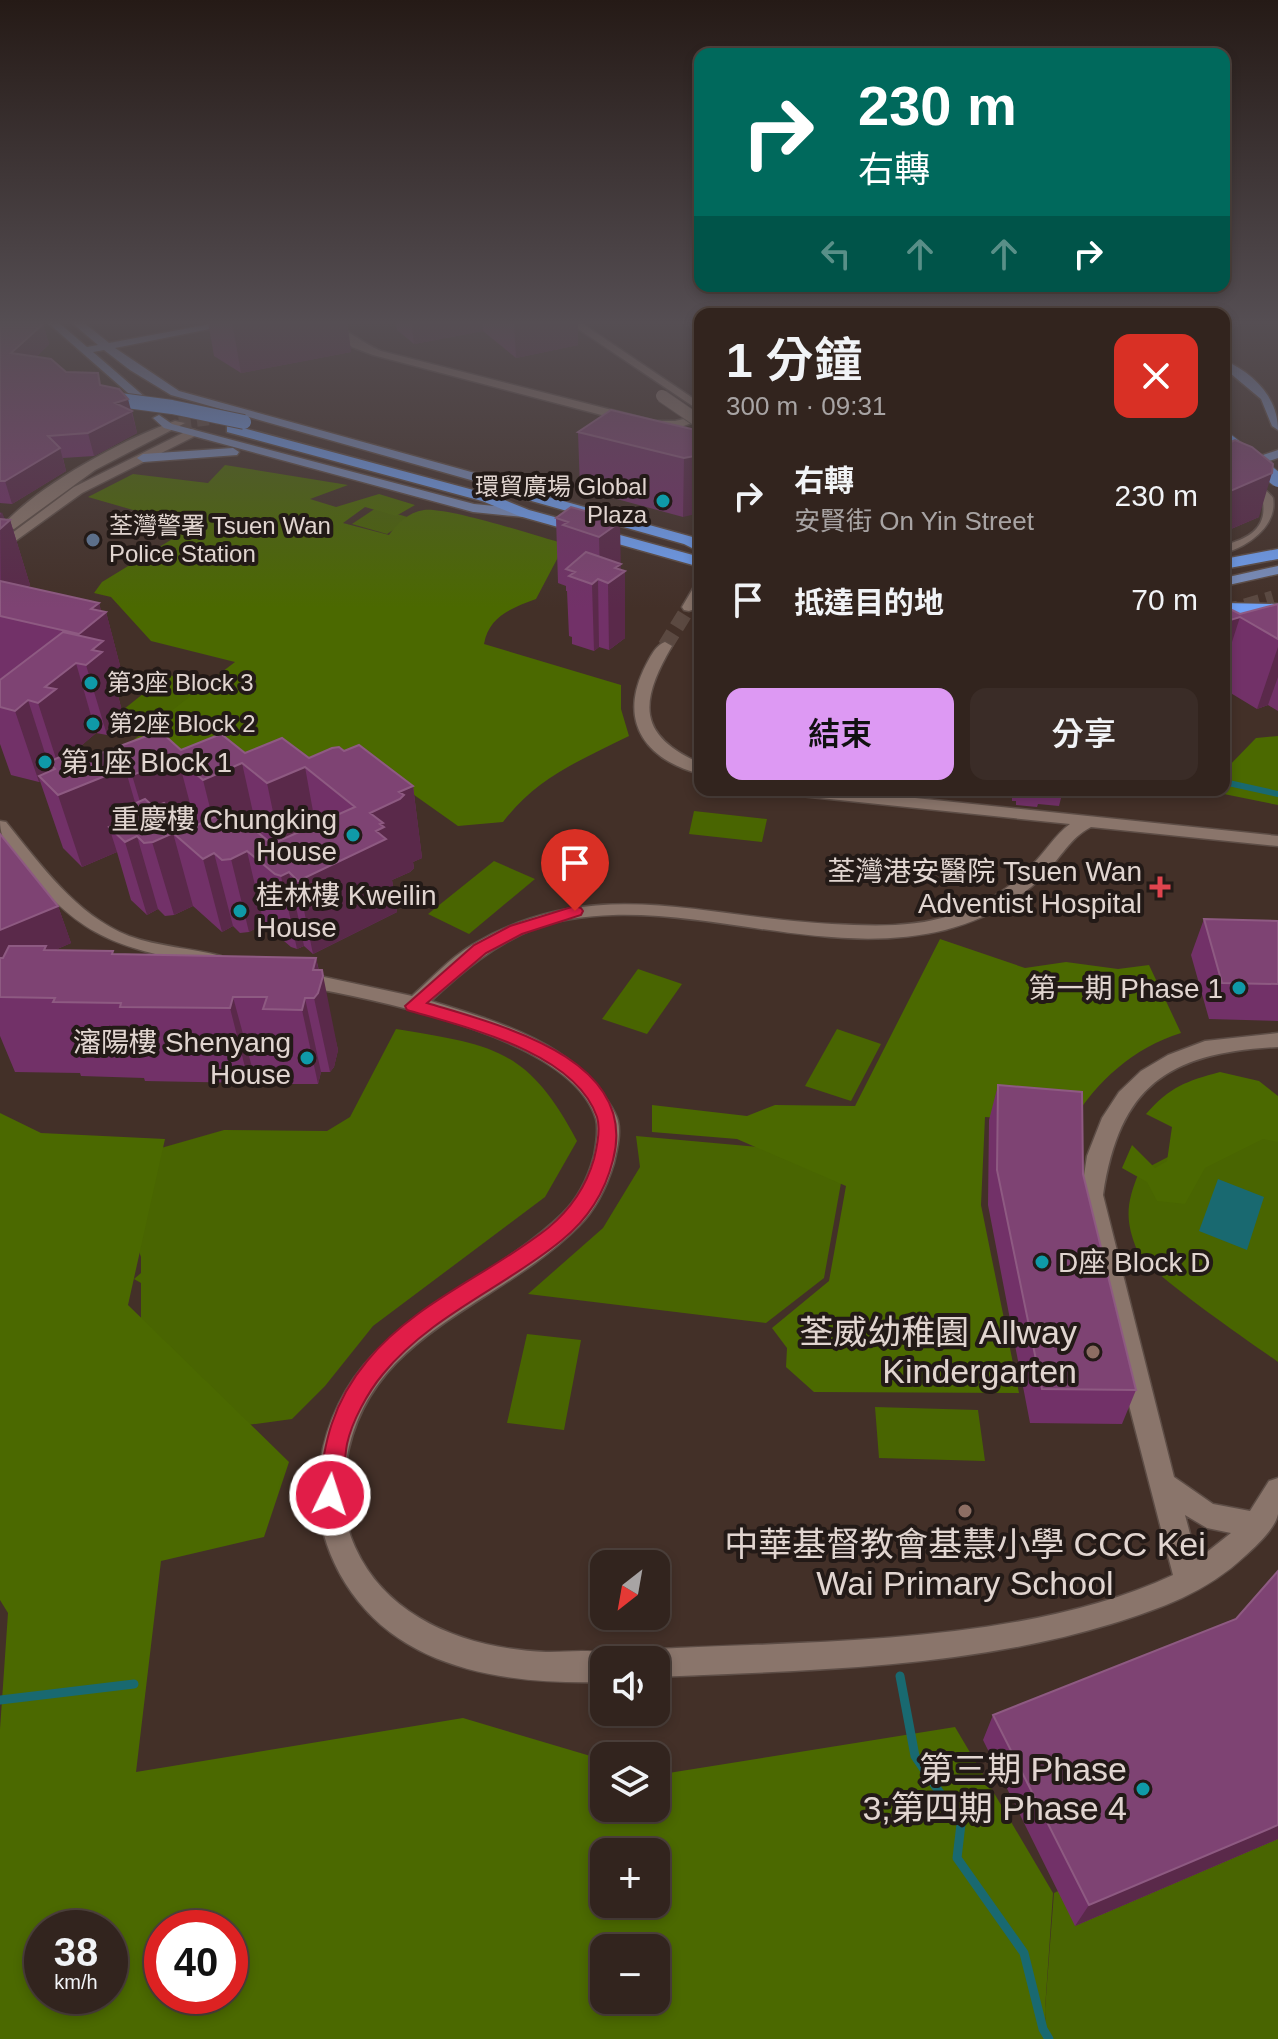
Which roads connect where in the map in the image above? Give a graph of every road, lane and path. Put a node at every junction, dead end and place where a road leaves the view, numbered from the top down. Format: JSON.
{"nodes":[{"id":1,"x":180,"y":417,"type":"edge"},
{"id":2,"x":247,"y":417,"type":"tunnel mouth"},
{"id":3,"x":625,"y":417,"type":"edge"},
{"id":4,"x":694,"y":420,"type":"edge"},
{"id":5,"x":177,"y":425,"type":"junction"},
{"id":6,"x":1230,"y":443,"type":"edge"},
{"id":7,"x":265,"y":454,"type":"junction"},
{"id":8,"x":338,"y":454,"type":"junction"},
{"id":9,"x":1278,"y":454,"type":"edge"},
{"id":10,"x":143,"y":458,"type":"junction"},
{"id":11,"x":1230,"y":459,"type":"edge"},
{"id":12,"x":1230,"y":462,"type":"edge"},
{"id":13,"x":1230,"y":464,"type":"edge"},
{"id":14,"x":1278,"y":480,"type":"edge"},
{"id":15,"x":522,"y":494,"type":"junction"},
{"id":16,"x":1278,"y":495,"type":"edge"},
{"id":17,"x":36,"y":512,"type":"junction"},
{"id":18,"x":524,"y":513,"type":"junction"},
{"id":19,"x":7,"y":517,"type":"edge"},
{"id":20,"x":0,"y":534,"type":"edge"},
{"id":21,"x":694,"y":542,"type":"edge"},
{"id":22,"x":0,"y":548,"type":"edge"},
{"id":23,"x":1230,"y":548,"type":"edge"},
{"id":24,"x":1278,"y":554,"type":"edge"},
{"id":25,"x":1230,"y":563,"type":"edge"},
{"id":26,"x":1278,"y":570,"type":"edge"},
{"id":27,"x":694,"y":576,"type":"edge"},
{"id":28,"x":1230,"y":581,"type":"edge"},
{"id":29,"x":694,"y":592,"type":"edge"},
{"id":30,"x":1276,"y":601,"type":"edge"},
{"id":31,"x":689,"y":607,"type":"tunnel mouth"},
{"id":32,"x":1230,"y":607,"type":"edge"},
{"id":33,"x":665,"y":646,"type":"tunnel mouth"},
{"id":34,"x":694,"y":766,"type":"edge"},
{"id":35,"x":845,"y":796,"type":"edge"},
{"id":36,"x":1033,"y":817,"type":"junction"},
{"id":37,"x":1087,"y":822,"type":"junction"},
{"id":38,"x":0,"y":826,"type":"edge"},
{"id":39,"x":1278,"y":841,"type":"edge"},
{"id":40,"x":1053,"y":848,"type":"junction"},
{"id":41,"x":238,"y":967,"type":"edge"},
{"id":42,"x":280,"y":975,"type":"edge"},
{"id":43,"x":414,"y":1006,"type":"junction"},
{"id":44,"x":1278,"y":1040,"type":"edge"},
{"id":45,"x":1163,"y":1484,"type":"junction"},
{"id":46,"x":1278,"y":1490,"type":"edge"},
{"id":47,"x":1255,"y":1525,"type":"junction"},
{"id":48,"x":1189,"y":1581,"type":"junction"},
{"id":49,"x":670,"y":1662,"type":"edge"},
{"id":50,"x":590,"y":1667,"type":"edge"}],
"edges":[{"from":1,"to":8,"type":"highway"},
{"from":2,"to":15,"type":"main road"},
{"from":3,"to":4,"type":"street"},
{"from":5,"to":7,"type":"main road"},
{"from":5,"to":10,"type":"street"},
{"from":5,"to":17,"type":"street"},
{"from":6,"to":14,"type":"highway","bridge":true},
{"from":7,"to":10,"type":"main road"},
{"from":7,"to":18,"type":"main road"},
{"from":8,"to":15,"type":"highway"},
{"from":8,"to":18,"type":"highway"},
{"from":9,"to":11,"type":"main road"},
{"from":10,"to":17,"type":"street"},
{"from":12,"to":16,"type":"highway"},
{"from":13,"to":23,"type":"street"},
{"from":15,"to":21,"type":"highway"},
{"from":17,"to":19,"type":"street"},
{"from":17,"to":22,"type":"street"},
{"from":18,"to":27,"type":"highway"},
{"from":19,"to":20,"type":"street"},
{"from":24,"to":25,"type":"highway"},
{"from":26,"to":28,"type":"main road"},
{"from":29,"to":31,"type":"street"},
{"from":30,"to":32,"type":"highway"},
{"from":33,"to":34,"type":"street"},
{"from":35,"to":36,"type":"street"},
{"from":36,"to":37,"type":"street"},
{"from":36,"to":40,"type":"street"},
{"from":37,"to":39,"type":"street"},
{"from":37,"to":40,"type":"street"},
{"from":38,"to":41,"type":"street"},
{"from":40,"to":43,"type":"street"},
{"from":42,"to":43,"type":"street"},
{"from":43,"to":50,"type":"street"},
{"from":44,"to":45,"type":"street"},
{"from":45,"to":47,"type":"street"},
{"from":45,"to":48,"type":"street"},
{"from":46,"to":47,"type":"street"},
{"from":47,"to":48,"type":"street"},
{"from":48,"to":49,"type":"street"}]}
